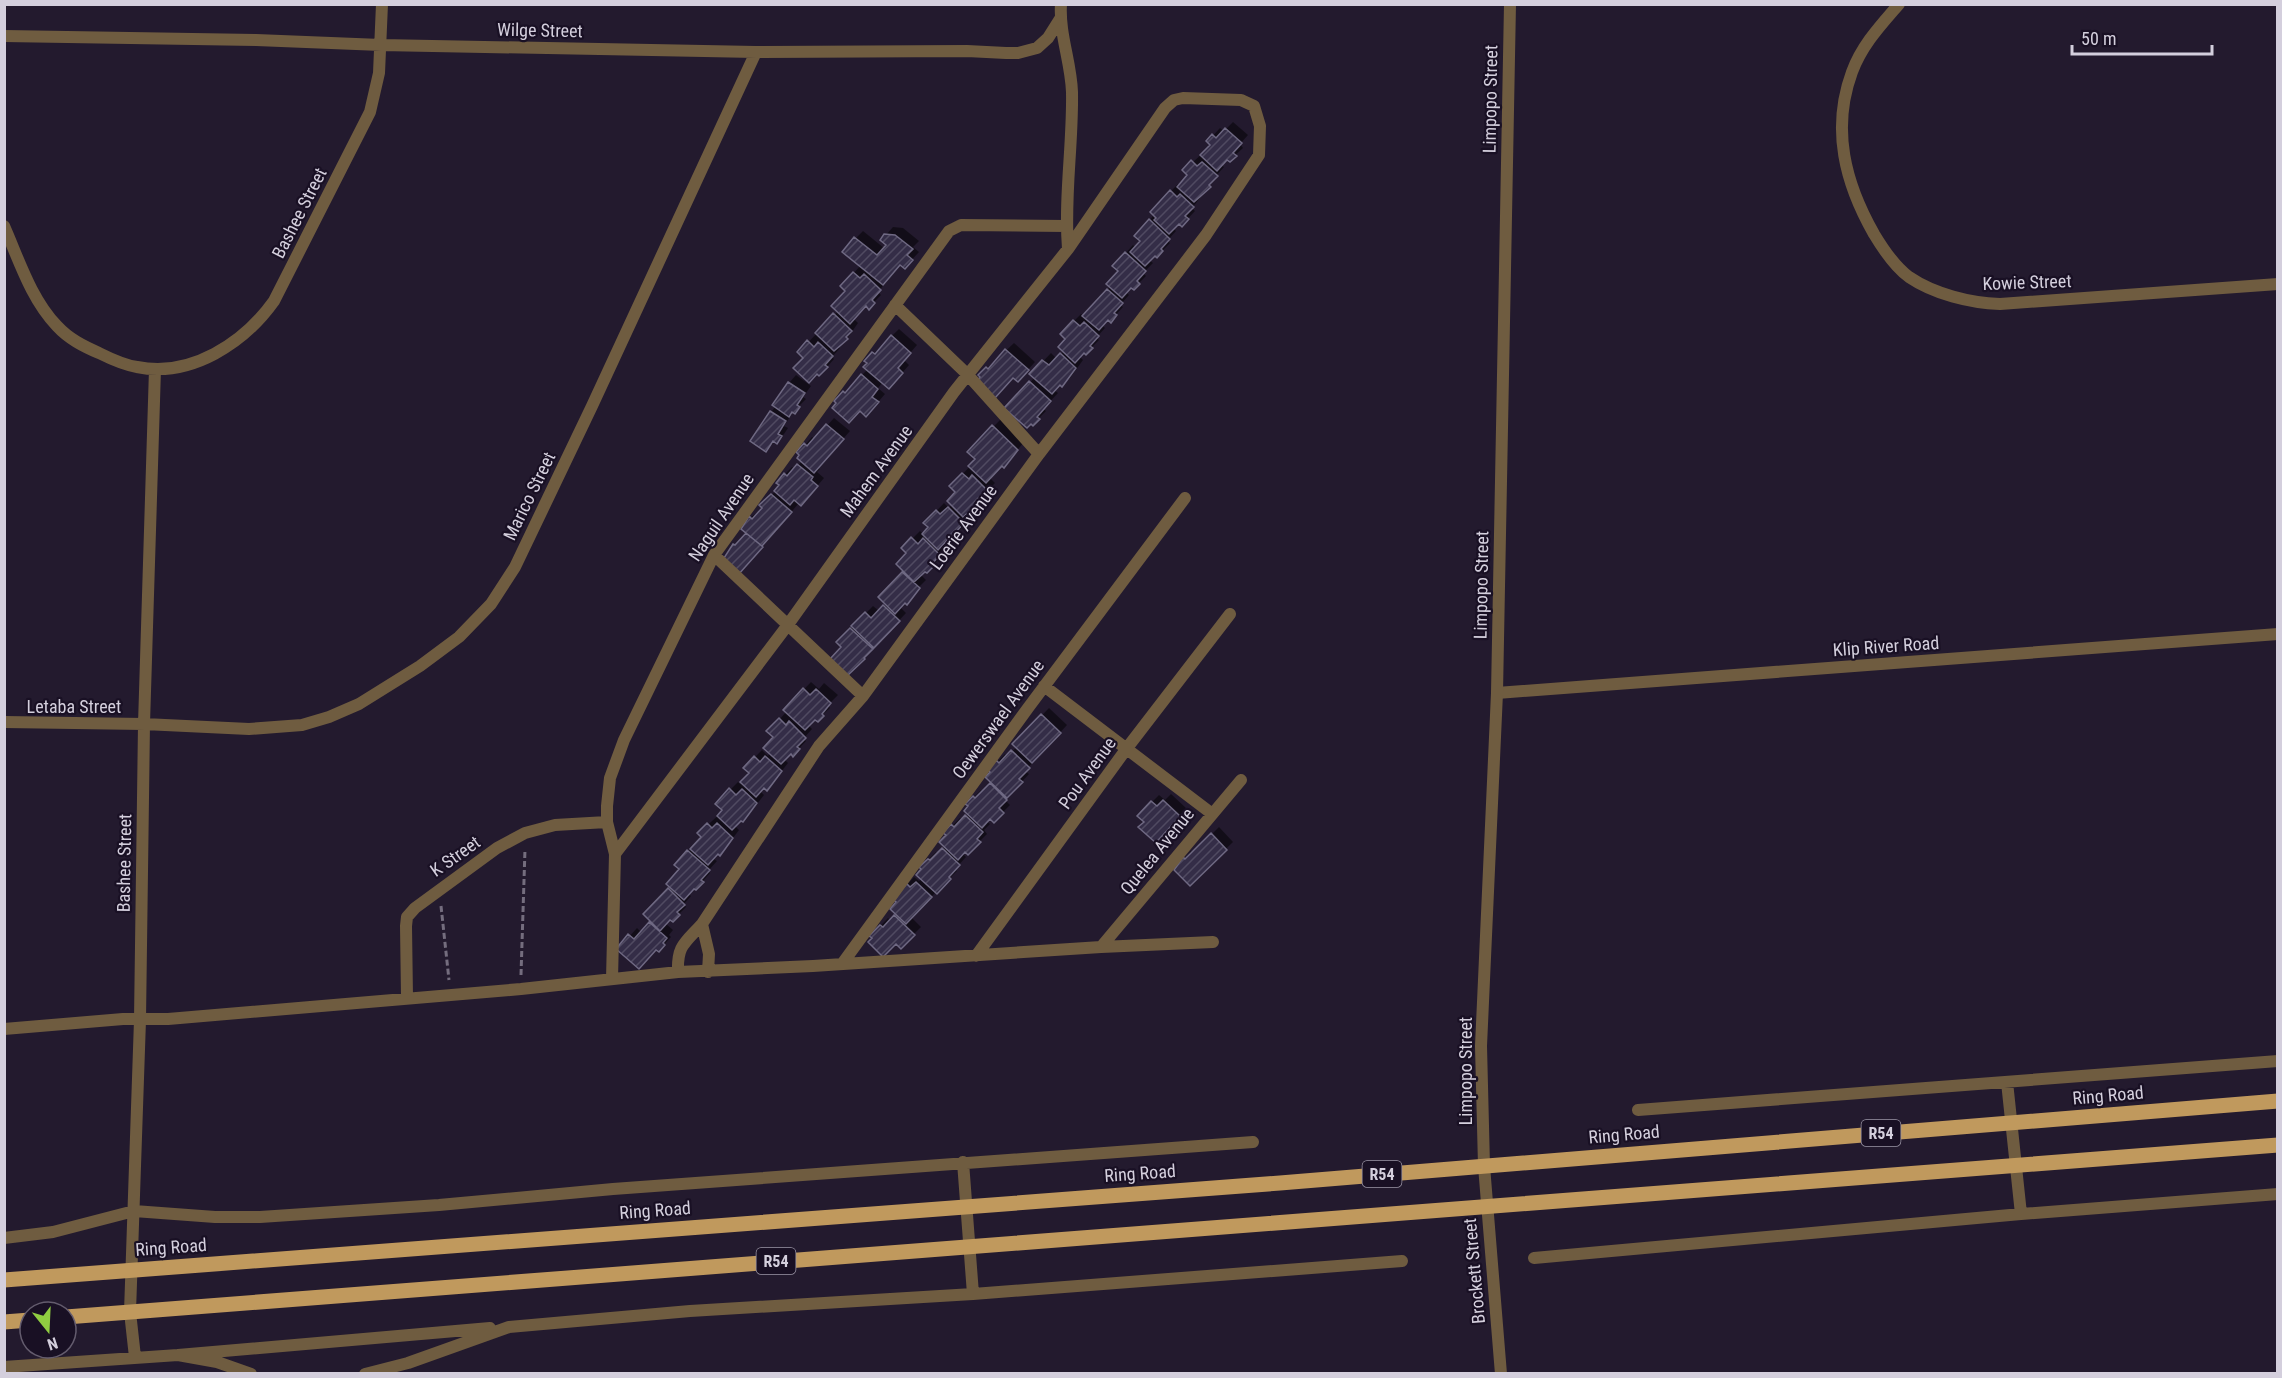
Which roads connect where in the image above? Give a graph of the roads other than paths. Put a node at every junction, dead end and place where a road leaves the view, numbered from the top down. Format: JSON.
{"nodes":[{"id":1,"x":382,"y":4,"type":"edge"},
{"id":2,"x":1061,"y":4,"type":"edge"},
{"id":3,"x":1510,"y":4,"type":"edge"},
{"id":4,"x":1899,"y":4,"type":"edge"},
{"id":5,"x":1060,"y":19,"type":"junction"},
{"id":6,"x":4,"y":36,"type":"edge"},
{"id":7,"x":381,"y":45,"type":"junction"},
{"id":8,"x":756,"y":52,"type":"junction"},
{"id":9,"x":1166,"y":108,"type":"joint"},
{"id":10,"x":4,"y":226,"type":"edge"},
{"id":11,"x":1066,"y":226,"type":"junction"},
{"id":12,"x":1068,"y":249,"type":"junction"},
{"id":13,"x":2277,"y":284,"type":"edge"},
{"id":14,"x":895,"y":305,"type":"junction"},
{"id":15,"x":155,"y":369,"type":"junction"},
{"id":16,"x":967,"y":374,"type":"junction"},
{"id":17,"x":1039,"y":454,"type":"junction"},
{"id":18,"x":1185,"y":498,"type":"dead end"},
{"id":19,"x":714,"y":555,"type":"junction"},
{"id":20,"x":1230,"y":614,"type":"dead end"},
{"id":21,"x":787,"y":626,"type":"junction"},
{"id":22,"x":2277,"y":634,"type":"edge"},
{"id":23,"x":1044,"y":686,"type":"junction"},
{"id":24,"x":1497,"y":693,"type":"junction"},
{"id":25,"x":863,"y":696,"type":"junction"},
{"id":26,"x":4,"y":722,"type":"edge"},
{"id":27,"x":144,"y":724,"type":"junction"},
{"id":28,"x":1127,"y":748,"type":"junction"},
{"id":29,"x":1241,"y":780,"type":"dead end"},
{"id":30,"x":1211,"y":813,"type":"junction"},
{"id":31,"x":608,"y":822,"type":"junction"},
{"id":32,"x":615,"y":854,"type":"junction"},
{"id":33,"x":702,"y":924,"type":"junction"},
{"id":34,"x":1213,"y":942,"type":"dead end"},
{"id":35,"x":1101,"y":947,"type":"junction"},
{"id":36,"x":976,"y":956,"type":"junction"},
{"id":37,"x":842,"y":964,"type":"junction"},
{"id":38,"x":678,"y":972,"type":"junction"},
{"id":39,"x":708,"y":972,"type":"junction"},
{"id":40,"x":612,"y":979,"type":"junction"},
{"id":41,"x":407,"y":997,"type":"junction"},
{"id":42,"x":140,"y":1020,"type":"junction"},
{"id":43,"x":4,"y":1029,"type":"edge"},
{"id":44,"x":2277,"y":1061,"type":"edge"},
{"id":45,"x":2007,"y":1082,"type":"junction"},
{"id":46,"x":2277,"y":1101,"type":"edge"},
{"id":47,"x":1638,"y":1110,"type":"dead end"},
{"id":48,"x":2012,"y":1122,"type":"junction"},
{"id":49,"x":1253,"y":1142,"type":"dead end"},
{"id":50,"x":2277,"y":1145,"type":"edge"},
{"id":51,"x":963,"y":1162,"type":"junction"},
{"id":52,"x":1484,"y":1166,"type":"junction"},
{"id":53,"x":2016,"y":1166,"type":"junction"},
{"id":54,"x":2277,"y":1194,"type":"edge"},
{"id":55,"x":968,"y":1206,"type":"junction"},
{"id":56,"x":1487,"y":1207,"type":"junction"},
{"id":57,"x":134,"y":1211,"type":"junction"},
{"id":58,"x":2021,"y":1214,"type":"junction"},
{"id":59,"x":4,"y":1238,"type":"edge"},
{"id":60,"x":970,"y":1246,"type":"junction"},
{"id":61,"x":1534,"y":1258,"type":"dead end"},
{"id":62,"x":1402,"y":1261,"type":"dead end"},
{"id":63,"x":132,"y":1270,"type":"junction"},
{"id":64,"x":4,"y":1280,"type":"edge"},
{"id":65,"x":973,"y":1294,"type":"junction"},
{"id":66,"x":130,"y":1312,"type":"junction"},
{"id":67,"x":78,"y":1316,"type":"edge"},
{"id":68,"x":509,"y":1327,"type":"junction"},
{"id":69,"x":178,"y":1355,"type":"junction"},
{"id":70,"x":135,"y":1357,"type":"junction"},
{"id":71,"x":4,"y":1367,"type":"edge"},
{"id":72,"x":251,"y":1374,"type":"edge"},
{"id":73,"x":365,"y":1374,"type":"edge"},
{"id":74,"x":1501,"y":1374,"type":"edge"}],
"edges":[{"from":1,"to":7,"type":"street","name":"Bashee Street"},
{"from":2,"to":5,"type":"street"},
{"from":3,"to":24,"type":"street","name":"Limpopo Street"},
{"from":4,"to":13,"type":"street","name":"Kowie Street"},
{"from":5,"to":8,"type":"street","name":"Wilge Street"},
{"from":5,"to":11,"type":"street"},
{"from":6,"to":7,"type":"street","name":"Wilge Street"},
{"from":7,"to":8,"type":"street","name":"Wilge Street"},
{"from":7,"to":15,"type":"street","name":"Bashee Street"},
{"from":8,"to":27,"type":"street","name":"Marico Street"},
{"from":9,"to":12,"type":"street","name":"Mahem Avenue"},
{"from":9,"to":17,"type":"street","name":"Loerie Avenue"},
{"from":10,"to":15,"type":"street","name":"Bashee Street"},
{"from":11,"to":12,"type":"street"},
{"from":11,"to":14,"type":"street","name":"Naguil Avenue"},
{"from":12,"to":16,"type":"street","name":"Mahem Avenue"},
{"from":14,"to":16,"type":"street"},
{"from":14,"to":19,"type":"street","name":"Naguil Avenue"},
{"from":15,"to":27,"type":"street","name":"Bashee Street"},
{"from":16,"to":17,"type":"street"},
{"from":16,"to":21,"type":"street","name":"Mahem Avenue"},
{"from":17,"to":25,"type":"street","name":"Loerie Avenue"},
{"from":18,"to":23,"type":"street","name":"Oewerswael Avenue"},
{"from":19,"to":21,"type":"street"},
{"from":19,"to":31,"type":"street","name":"Naguil Avenue"},
{"from":20,"to":28,"type":"street","name":"Pou Avenue"},
{"from":21,"to":25,"type":"street"},
{"from":21,"to":32,"type":"street","name":"Mahem Avenue"},
{"from":22,"to":24,"type":"street","name":"Klip River Road"},
{"from":23,"to":28,"type":"street"},
{"from":23,"to":37,"type":"street","name":"Oewerswael Avenue"},
{"from":24,"to":52,"type":"street","name":"Limpopo Street"},
{"from":25,"to":33,"type":"street","name":"Loerie Avenue"},
{"from":26,"to":27,"type":"street","name":"Letaba Street"},
{"from":27,"to":42,"type":"street","name":"Bashee Street"},
{"from":28,"to":30,"type":"street"},
{"from":28,"to":36,"type":"street","name":"Pou Avenue"},
{"from":29,"to":30,"type":"street","name":"Quelea Avenue"},
{"from":30,"to":35,"type":"street","name":"Quelea Avenue"},
{"from":31,"to":32,"type":"street","name":"Naguil Avenue"},
{"from":31,"to":41,"type":"street","name":"K Street"},
{"from":32,"to":40,"type":"street","name":"Naguil Avenue"},
{"from":33,"to":38,"type":"street","name":"Loerie Avenue"},
{"from":33,"to":39,"type":"street"},
{"from":34,"to":35,"type":"street"},
{"from":35,"to":36,"type":"street"},
{"from":36,"to":37,"type":"street"},
{"from":37,"to":39,"type":"street"},
{"from":38,"to":39,"type":"street"},
{"from":38,"to":40,"type":"street"},
{"from":40,"to":41,"type":"street"},
{"from":41,"to":42,"type":"street"},
{"from":42,"to":43,"type":"street"},
{"from":42,"to":57,"type":"street","name":"Bashee Street"},
{"from":44,"to":45,"type":"street","name":"Ring Road"},
{"from":45,"to":47,"type":"street","name":"Ring Road"},
{"from":45,"to":48,"type":"street"},
{"from":46,"to":48,"type":"main road","name":"Ring Road","number":"R54"},
{"from":48,"to":52,"type":"main road","name":"Ring Road","number":"R54"},
{"from":48,"to":53,"type":"street"},
{"from":49,"to":51,"type":"street","name":"Ring Road"},
{"from":50,"to":53,"type":"main road","number":"R54"},
{"from":51,"to":55,"type":"street"},
{"from":51,"to":57,"type":"street","name":"Ring Road"},
{"from":52,"to":55,"type":"main road","name":"Ring Road","number":"R54"},
{"from":52,"to":56,"type":"street","name":"Brockett Street"},
{"from":53,"to":56,"type":"main road","number":"R54"},
{"from":53,"to":58,"type":"street"},
{"from":54,"to":58,"type":"street"},
{"from":55,"to":60,"type":"street"},
{"from":55,"to":63,"type":"main road","name":"Ring Road","number":"R54"},
{"from":56,"to":60,"type":"main road","number":"R54"},
{"from":56,"to":74,"type":"street","name":"Brockett Street"},
{"from":57,"to":59,"type":"street","name":"Ring Road"},
{"from":57,"to":63,"type":"street","name":"Bashee Street"},
{"from":58,"to":61,"type":"street"},
{"from":60,"to":65,"type":"street"},
{"from":60,"to":66,"type":"main road","number":"R54"},
{"from":62,"to":65,"type":"street"},
{"from":63,"to":64,"type":"main road","name":"Ring Road","number":"R54"},
{"from":63,"to":66,"type":"street","name":"Bashee Street"},
{"from":65,"to":68,"type":"street"},
{"from":66,"to":67,"type":"main road","number":"R54"},
{"from":66,"to":70,"type":"street","name":"Bashee Street"},
{"from":68,"to":69,"type":"street"},
{"from":68,"to":73,"type":"street"},
{"from":69,"to":70,"type":"street"},
{"from":69,"to":72,"type":"street"},
{"from":70,"to":71,"type":"street"}]}
